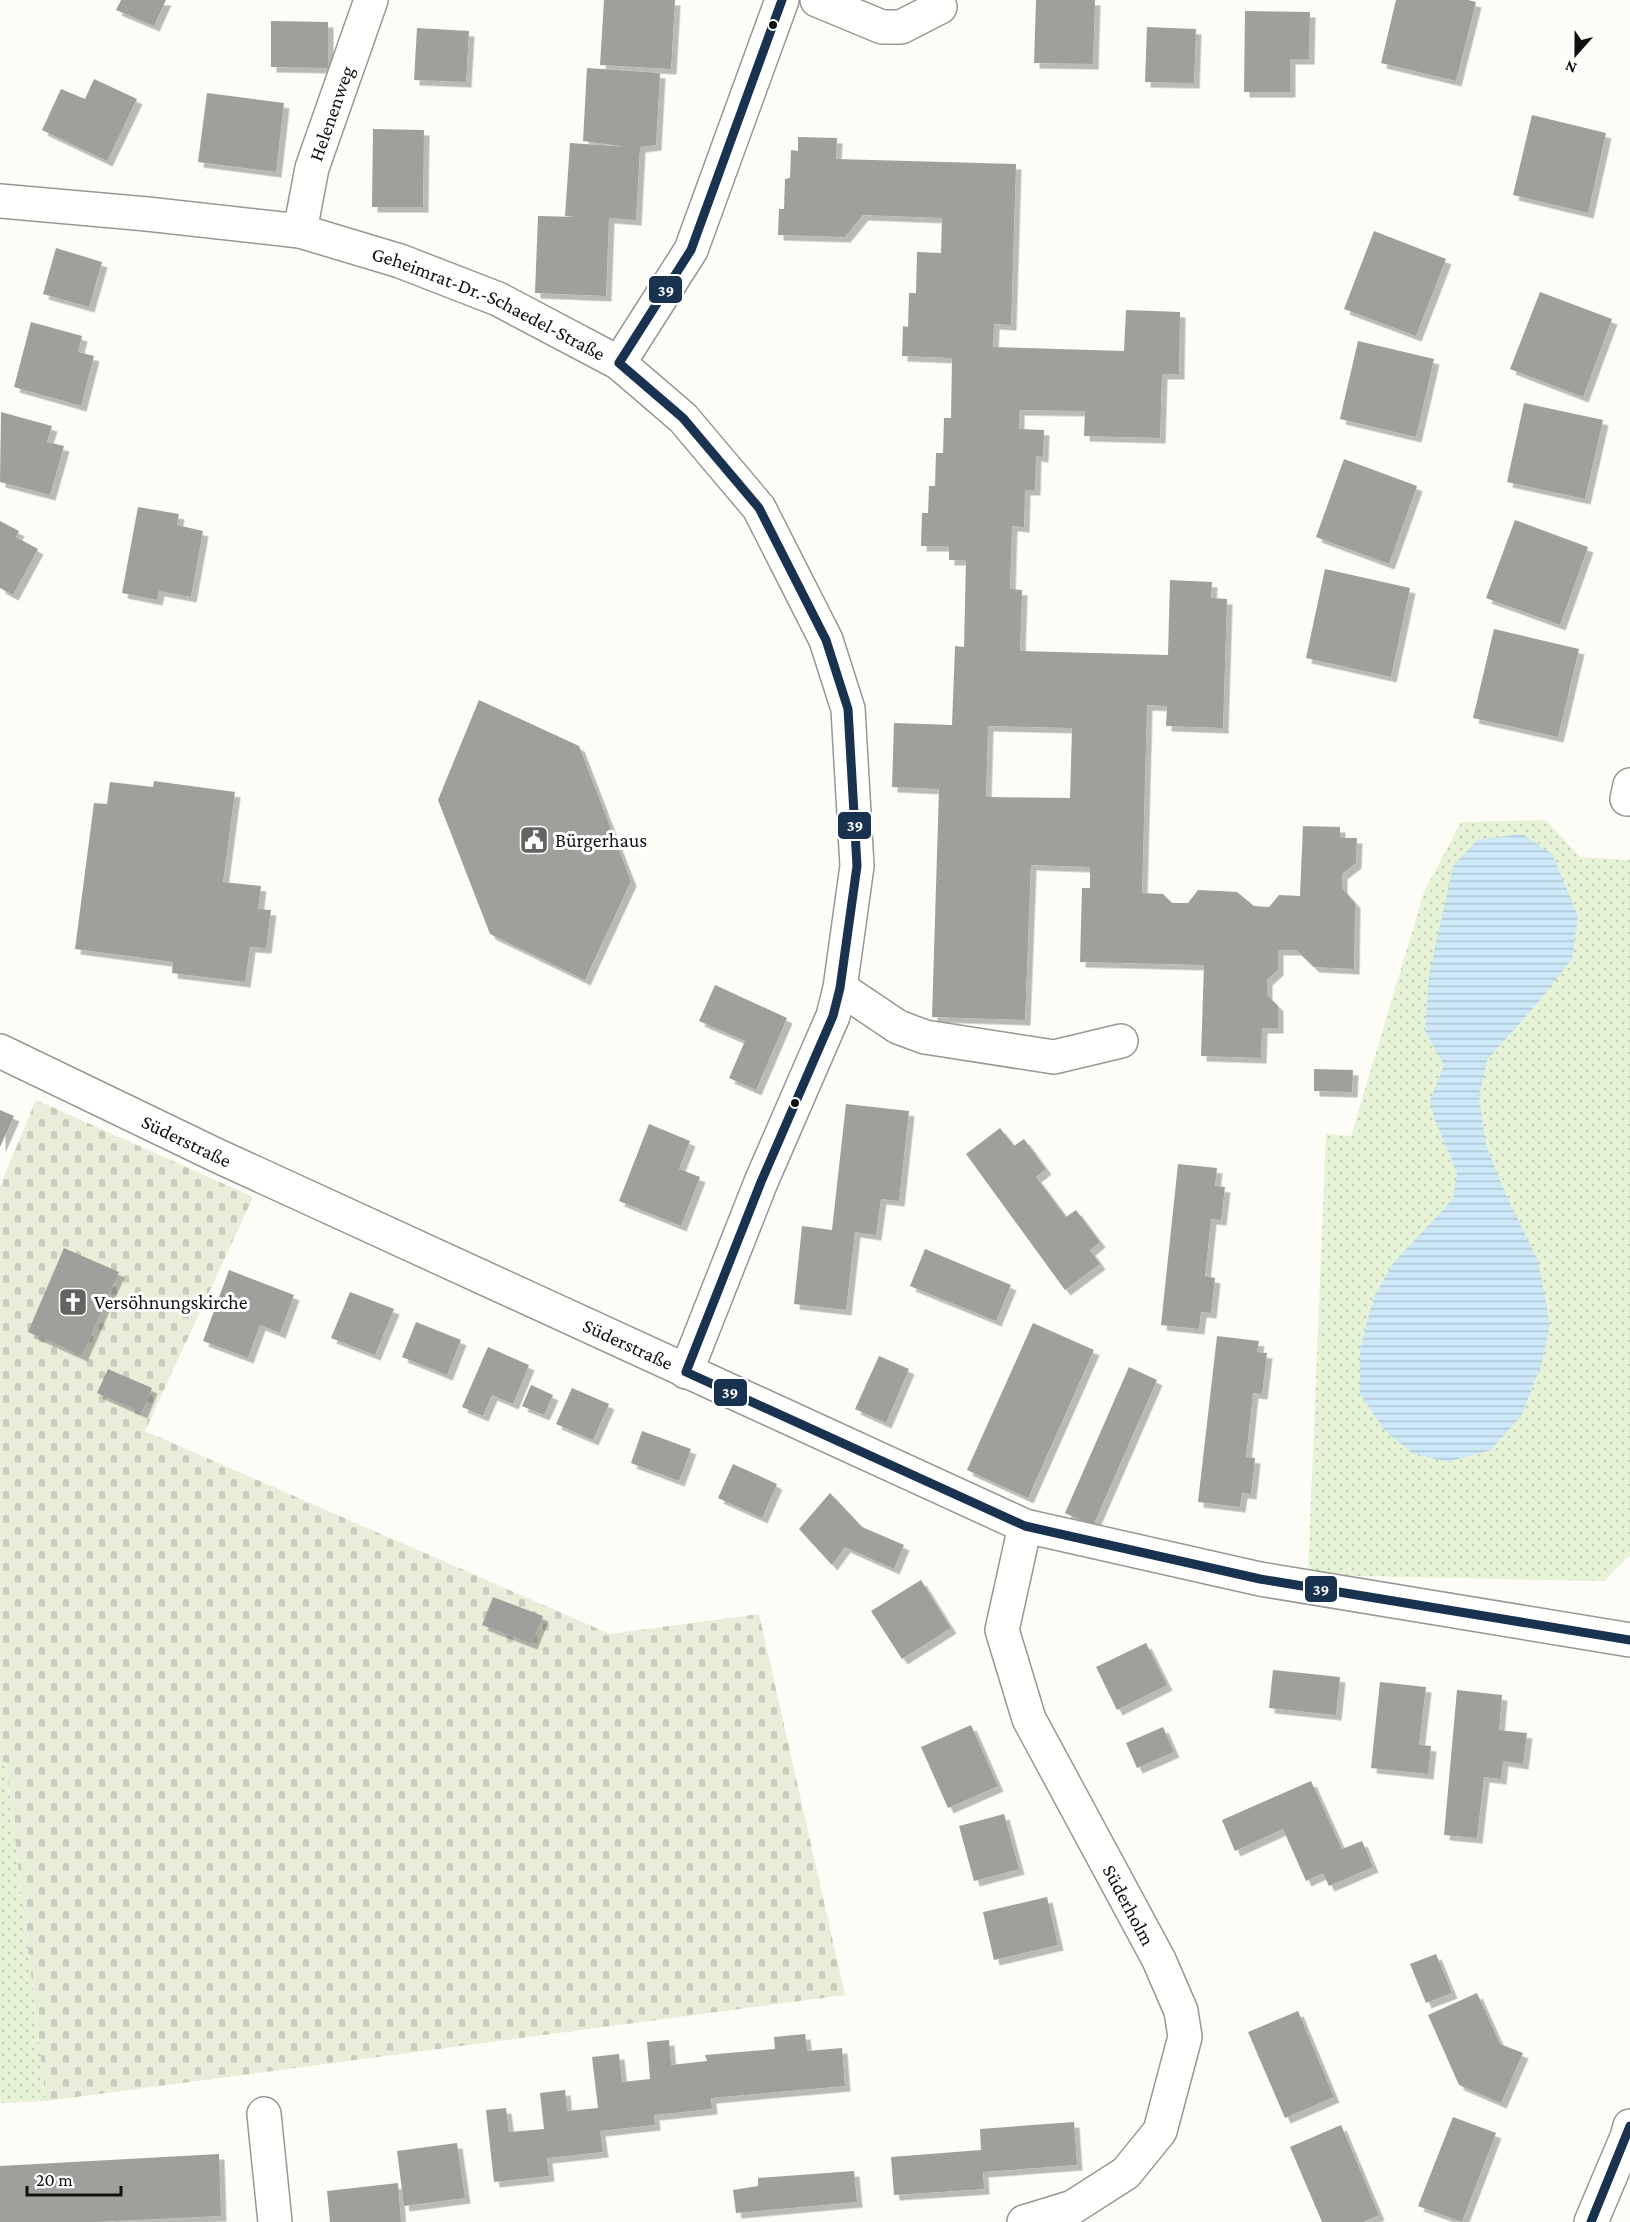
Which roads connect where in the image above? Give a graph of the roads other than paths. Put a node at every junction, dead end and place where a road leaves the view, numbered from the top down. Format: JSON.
{"nodes":[{"id":1,"x":371,"y":0,"type":"edge"},
{"id":2,"x":782,"y":0,"type":"edge"},
{"id":3,"x":817,"y":0,"type":"edge"},
{"id":4,"x":940,"y":7,"type":"dead end"},
{"id":5,"x":0,"y":201,"type":"edge"},
{"id":6,"x":300,"y":231,"type":"junction"},
{"id":7,"x":619,"y":363,"type":"junction"},
{"id":8,"x":840,"y":988,"type":"junction"},
{"id":9,"x":1121,"y":1041,"type":"dead end"},
{"id":10,"x":0,"y":1051,"type":"edge"},
{"id":11,"x":686,"y":1372,"type":"junction"},
{"id":12,"x":1024,"y":1526,"type":"junction"},
{"id":13,"x":1630,"y":1640,"type":"edge"},
{"id":14,"x":264,"y":2114,"type":"dead end"},
{"id":15,"x":1630,"y":2126,"type":"edge"},
{"id":16,"x":275,"y":2222,"type":"edge"},
{"id":17,"x":1024,"y":2222,"type":"edge"},
{"id":18,"x":1592,"y":2222,"type":"edge"}],
"edges":[{"from":1,"to":6,"type":"street","name":"Helenenweg"},
{"from":2,"to":7,"type":"street"},
{"from":3,"to":4,"type":"street"},
{"from":5,"to":6,"type":"street","name":"Geheimrat-Dr.-Schaedel-Straße"},
{"from":6,"to":7,"type":"street","name":"Geheimrat-Dr.-Schaedel-Straße"},
{"from":7,"to":8,"type":"street","name":"Geheimrat-Dr.-Schaedel-Straße"},
{"from":8,"to":9,"type":"street"},
{"from":8,"to":11,"type":"street","name":"Geheimrat-Dr.-Schaedel-Straße"},
{"from":10,"to":11,"type":"street","name":"Süderstraße"},
{"from":11,"to":12,"type":"street","name":"Süderstraße"},
{"from":12,"to":13,"type":"street","name":"Süderstraße"},
{"from":12,"to":17,"type":"street","name":"Süderholm"},
{"from":14,"to":16,"type":"street"},
{"from":15,"to":18,"type":"street"}]}
